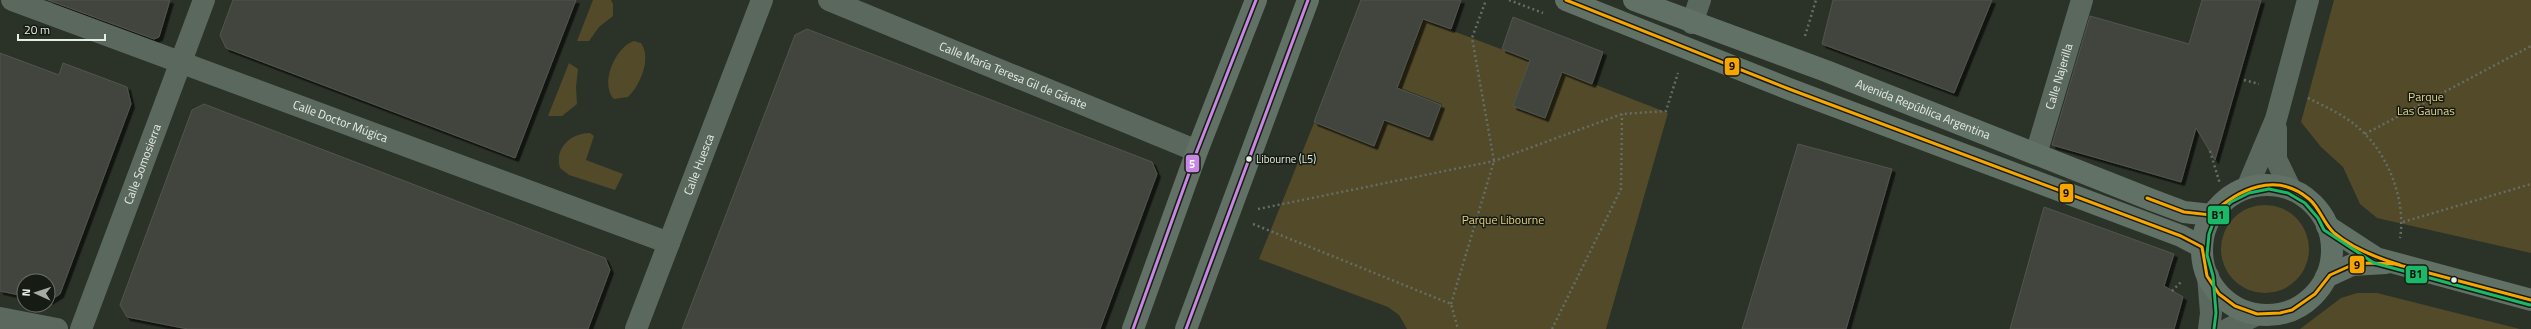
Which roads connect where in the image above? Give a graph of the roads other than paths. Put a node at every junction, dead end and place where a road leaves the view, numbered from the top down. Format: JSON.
{"nodes":[{"id":1,"x":12,"y":0,"type":"edge"},
{"id":2,"x":204,"y":0,"type":"edge"},
{"id":3,"x":762,"y":0,"type":"edge"},
{"id":4,"x":828,"y":0,"type":"edge"},
{"id":5,"x":1256,"y":0,"type":"edge"},
{"id":6,"x":1308,"y":0,"type":"edge"},
{"id":7,"x":1566,"y":0,"type":"edge"},
{"id":8,"x":1634,"y":0,"type":"edge"},
{"id":9,"x":1700,"y":0,"type":"edge"},
{"id":10,"x":2082,"y":0,"type":"edge"},
{"id":11,"x":2308,"y":0,"type":"edge"},
{"id":12,"x":1701,"y":26,"type":"junction"},
{"id":13,"x":181,"y":62,"type":"junction"},
{"id":14,"x":2276,"y":119,"type":"junction"},
{"id":15,"x":1197,"y":151,"type":"junction"},
{"id":16,"x":2036,"y":154,"type":"junction"},
{"id":17,"x":2247,"y":188,"type":"junction"},
{"id":18,"x":2290,"y":188,"type":"junction"},
{"id":19,"x":2218,"y":207,"type":"junction"},
{"id":20,"x":2327,"y":226,"type":"junction"},
{"id":21,"x":669,"y":242,"type":"junction"},
{"id":22,"x":2202,"y":247,"type":"junction"},
{"id":23,"x":2395,"y":264,"type":"junction"},
{"id":24,"x":2208,"y":276,"type":"junction"},
{"id":25,"x":2326,"y":277,"type":"junction"},
{"id":26,"x":2531,"y":300,"type":"edge"},
{"id":27,"x":2256,"y":315,"type":"junction"},
{"id":28,"x":0,"y":318,"type":"edge"},
{"id":29,"x":57,"y":329,"type":"edge"},
{"id":30,"x":81,"y":329,"type":"edge"},
{"id":31,"x":636,"y":329,"type":"edge"},
{"id":32,"x":1133,"y":329,"type":"edge"},
{"id":33,"x":1186,"y":329,"type":"edge"},
{"id":34,"x":2209,"y":329,"type":"edge"},
{"id":35,"x":2228,"y":329,"type":"edge"}],
"edges":[{"from":1,"to":13,"type":"street","name":"Calle Doctor Múgica"},
{"from":2,"to":13,"type":"street","name":"Calle Somosierra"},
{"from":3,"to":21,"type":"street","name":"Calle Huesca"},
{"from":4,"to":15,"type":"street","name":"Calle María Teresa Gil de Gárate"},
{"from":5,"to":15,"type":"main road"},
{"from":6,"to":33,"type":"main road"},
{"from":7,"to":22,"type":"main road"},
{"from":8,"to":12,"type":"main road","name":"Avenida República Argentina"},
{"from":9,"to":12,"type":"street"},
{"from":10,"to":16,"type":"street","name":"Calle Najerilla"},
{"from":11,"to":14,"type":"street"},
{"from":12,"to":16,"type":"main road","name":"Avenida República Argentina"},
{"from":13,"to":21,"type":"street","name":"Calle Doctor Múgica"},
{"from":13,"to":30,"type":"street","name":"Calle Somosierra"},
{"from":14,"to":17,"type":"street"},
{"from":14,"to":18,"type":"street"},
{"from":15,"to":32,"type":"main road"},
{"from":16,"to":19,"type":"main road","name":"Avenida República Argentina"},
{"from":17,"to":18,"type":"main road"},
{"from":17,"to":19,"type":"main road"},
{"from":18,"to":20,"type":"main road"},
{"from":19,"to":22,"type":"main road"},
{"from":20,"to":23,"type":"main road"},
{"from":20,"to":25,"type":"main road"},
{"from":21,"to":31,"type":"street","name":"Calle Huesca"},
{"from":22,"to":24,"type":"main road"},
{"from":23,"to":25,"type":"main road"},
{"from":23,"to":26,"type":"main road"},
{"from":24,"to":27,"type":"main road"},
{"from":24,"to":34,"type":"street"},
{"from":25,"to":27,"type":"main road"},
{"from":27,"to":35,"type":"street"},
{"from":28,"to":29,"type":"street"}]}
